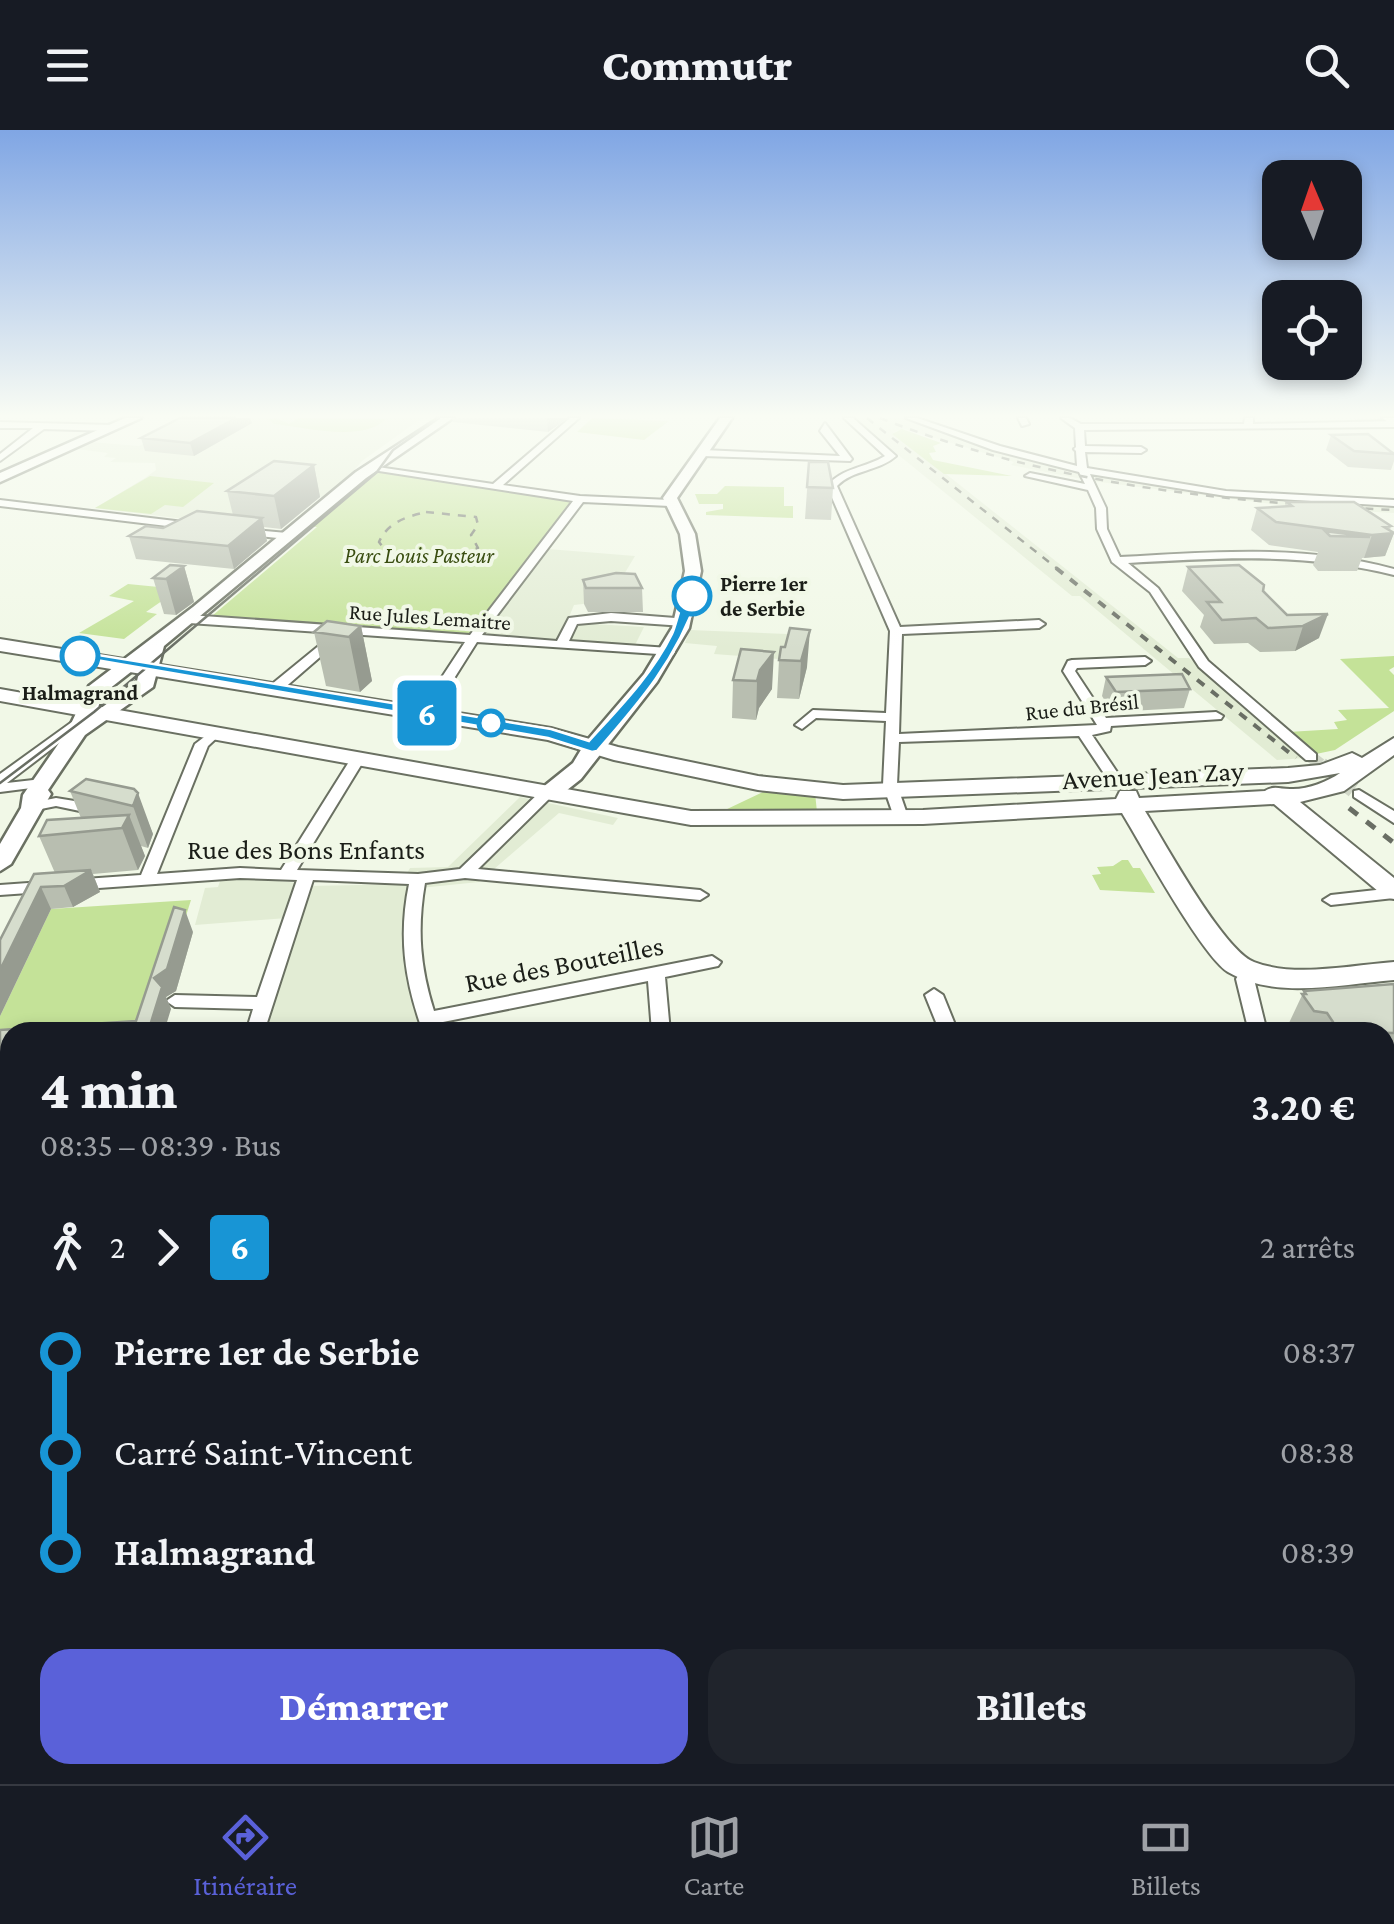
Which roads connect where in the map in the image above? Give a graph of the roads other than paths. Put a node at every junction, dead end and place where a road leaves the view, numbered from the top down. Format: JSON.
{"nodes":[{"id":1,"x":338,"y":495,"type":"edge"},
{"id":2,"x":555,"y":495,"type":"edge"},
{"id":3,"x":672,"y":495,"type":"edge"},
{"id":4,"x":836,"y":495,"type":"edge"},
{"id":5,"x":1094,"y":495,"type":"edge"},
{"id":6,"x":1247,"y":495,"type":"edge"},
{"id":7,"x":580,"y":499,"type":"junction"},
{"id":8,"x":670,"y":503,"type":"junction"},
{"id":9,"x":0,"y":504,"type":"edge"},
{"id":10,"x":1394,"y":504,"type":"edge"},
{"id":11,"x":205,"y":528,"type":"edge"},
{"id":12,"x":232,"y":530,"type":"edge"},
{"id":13,"x":288,"y":536,"type":"junction"},
{"id":14,"x":1116,"y":560,"type":"junction"},
{"id":15,"x":1394,"y":572,"type":"edge"},
{"id":16,"x":186,"y":621,"type":"junction"},
{"id":17,"x":684,"y":622,"type":"junction"},
{"id":18,"x":1039,"y":624,"type":"dead end"},
{"id":19,"x":896,"y":630,"type":"junction"},
{"id":20,"x":344,"y":631,"type":"junction"},
{"id":21,"x":473,"y":640,"type":"junction"},
{"id":22,"x":0,"y":644,"type":"edge"},
{"id":23,"x":562,"y":645,"type":"junction"},
{"id":24,"x":669,"y":652,"type":"junction"},
{"id":25,"x":1145,"y":661,"type":"dead end"},
{"id":26,"x":134,"y":663,"type":"junction"},
{"id":27,"x":277,"y":688,"type":"junction"},
{"id":28,"x":2,"y":695,"type":"edge"},
{"id":29,"x":101,"y":712,"type":"junction"},
{"id":30,"x":426,"y":712,"type":"junction"},
{"id":31,"x":1216,"y":716,"type":"dead end"},
{"id":32,"x":894,"y":717,"type":"junction"},
{"id":33,"x":1102,"y":722,"type":"junction"},
{"id":34,"x":802,"y":725,"type":"dead end"},
{"id":35,"x":216,"y":732,"type":"junction"},
{"id":36,"x":1083,"y":732,"type":"junction"},
{"id":37,"x":1394,"y":732,"type":"edge"},
{"id":38,"x":892,"y":738,"type":"junction"},
{"id":39,"x":1394,"y":745,"type":"edge"},
{"id":40,"x":592,"y":747,"type":"junction"},
{"id":41,"x":359,"y":757,"type":"junction"},
{"id":42,"x":1313,"y":774,"type":"junction"},
{"id":43,"x":1218,"y":777,"type":"junction"},
{"id":44,"x":1116,"y":781,"type":"junction"},
{"id":45,"x":1245,"y":781,"type":"junction"},
{"id":46,"x":1152,"y":783,"type":"junction"},
{"id":47,"x":0,"y":784,"type":"edge"},
{"id":48,"x":886,"y":790,"type":"junction"},
{"id":49,"x":41,"y":791,"type":"junction"},
{"id":50,"x":548,"y":792,"type":"junction"},
{"id":51,"x":1359,"y":794,"type":"tunnel mouth"},
{"id":52,"x":1281,"y":797,"type":"junction"},
{"id":53,"x":1130,"y":807,"type":"junction"},
{"id":54,"x":123,"y":815,"type":"edge"},
{"id":55,"x":900,"y":817,"type":"junction"},
{"id":56,"x":1394,"y":818,"type":"edge"},
{"id":57,"x":1335,"y":842,"type":"junction"},
{"id":58,"x":0,"y":864,"type":"edge"},
{"id":59,"x":465,"y":874,"type":"junction"},
{"id":60,"x":286,"y":875,"type":"junction"},
{"id":61,"x":306,"y":876,"type":"junction"},
{"id":62,"x":152,"y":878,"type":"junction"},
{"id":63,"x":418,"y":879,"type":"junction"},
{"id":64,"x":0,"y":890,"type":"edge"},
{"id":65,"x":1394,"y":892,"type":"edge"},
{"id":66,"x":700,"y":895,"type":"dead end"},
{"id":67,"x":1331,"y":900,"type":"dead end"},
{"id":68,"x":712,"y":962,"type":"dead end"},
{"id":69,"x":1394,"y":963,"type":"edge"},
{"id":70,"x":1394,"y":971,"type":"edge"},
{"id":71,"x":1350,"y":972,"type":"junction"},
{"id":72,"x":656,"y":973,"type":"junction"},
{"id":73,"x":1247,"y":976,"type":"junction"},
{"id":74,"x":934,"y":996,"type":"dead end"},
{"id":75,"x":175,"y":1001,"type":"dead end"},
{"id":76,"x":264,"y":1004,"type":"junction"},
{"id":77,"x":258,"y":1022,"type":"edge"},
{"id":78,"x":428,"y":1022,"type":"edge"},
{"id":79,"x":446,"y":1022,"type":"edge"},
{"id":80,"x":659,"y":1022,"type":"edge"},
{"id":81,"x":945,"y":1022,"type":"edge"},
{"id":82,"x":1256,"y":1022,"type":"edge"}],
"edges":[{"from":1,"to":13,"type":"street"},
{"from":2,"to":7,"type":"street"},
{"from":3,"to":8,"type":"street"},
{"from":4,"to":19,"type":"street"},
{"from":5,"to":14,"type":"street"},
{"from":6,"to":10,"type":"street"},
{"from":7,"to":8,"type":"street"},
{"from":7,"to":21,"type":"street"},
{"from":8,"to":17,"type":"street"},
{"from":9,"to":11,"type":"street"},
{"from":12,"to":13,"type":"street"},
{"from":13,"to":16,"type":"street"},
{"from":14,"to":15,"type":"street"},
{"from":14,"to":42,"type":"street"},
{"from":16,"to":20,"type":"street","name":"Rue Jules Lemaitre"},
{"from":16,"to":26,"type":"street"},
{"from":17,"to":23,"type":"street"},
{"from":17,"to":24,"type":"street"},
{"from":18,"to":19,"type":"street"},
{"from":19,"to":32,"type":"street"},
{"from":20,"to":21,"type":"street","name":"Rue Jules Lemaitre"},
{"from":20,"to":27,"type":"street"},
{"from":21,"to":23,"type":"street","name":"Rue Jules Lemaitre"},
{"from":21,"to":30,"type":"street"},
{"from":22,"to":26,"type":"main road","name":"Avenue Jean Zay"},
{"from":23,"to":24,"type":"street","name":"Rue Jules Lemaitre"},
{"from":24,"to":40,"type":"street"},
{"from":25,"to":33,"type":"street"},
{"from":26,"to":27,"type":"main road","name":"Avenue Jean Zay"},
{"from":26,"to":29,"type":"street"},
{"from":26,"to":29,"type":"street"},
{"from":27,"to":30,"type":"main road","name":"Avenue Jean Zay"},
{"from":28,"to":29,"type":"main road","name":"Avenue Jean Zay"},
{"from":29,"to":35,"type":"main road","name":"Avenue Jean Zay"},
{"from":29,"to":47,"type":"street"},
{"from":29,"to":49,"type":"street"},
{"from":29,"to":49,"type":"street"},
{"from":30,"to":40,"type":"main road","name":"Avenue Jean Zay"},
{"from":31,"to":33,"type":"street","name":"Rue du Brésil"},
{"from":32,"to":34,"type":"street"},
{"from":32,"to":38,"type":"street"},
{"from":33,"to":36,"type":"street","name":"Rue du Brésil"},
{"from":35,"to":41,"type":"main road","name":"Avenue Jean Zay"},
{"from":35,"to":62,"type":"street"},
{"from":36,"to":38,"type":"street","name":"Rue du Brésil"},
{"from":36,"to":44,"type":"street"},
{"from":37,"to":42,"type":"main road","name":"Avenue Jean Zay"},
{"from":38,"to":48,"type":"street"},
{"from":39,"to":42,"type":"main road","name":"Avenue Jean Zay"},
{"from":40,"to":48,"type":"main road","name":"Avenue Jean Zay"},
{"from":40,"to":50,"type":"street"},
{"from":41,"to":50,"type":"main road","name":"Avenue Jean Zay"},
{"from":41,"to":60,"type":"street"},
{"from":42,"to":43,"type":"main road","name":"Avenue Jean Zay"},
{"from":42,"to":45,"type":"main road"},
{"from":42,"to":52,"type":"main road","name":"Avenue Jean Zay"},
{"from":42,"to":57,"type":"main road"},
{"from":43,"to":45,"type":"main road"},
{"from":43,"to":46,"type":"main road"},
{"from":44,"to":46,"type":"main road","name":"Avenue Jean Zay"},
{"from":44,"to":48,"type":"main road","name":"Avenue Jean Zay"},
{"from":45,"to":46,"type":"main road"},
{"from":45,"to":52,"type":"main road"},
{"from":46,"to":53,"type":"main road"},
{"from":47,"to":49,"type":"street"},
{"from":48,"to":55,"type":"street"},
{"from":49,"to":54,"type":"street"},
{"from":49,"to":58,"type":"street"},
{"from":50,"to":55,"type":"main road","name":"Avenue Jean Zay"},
{"from":50,"to":59,"type":"street"},
{"from":51,"to":56,"type":"street"},
{"from":52,"to":53,"type":"main road","name":"Avenue Jean Zay"},
{"from":52,"to":57,"type":"main road"},
{"from":53,"to":55,"type":"main road","name":"Avenue Jean Zay"},
{"from":53,"to":73,"type":"main road"},
{"from":57,"to":65,"type":"main road"},
{"from":59,"to":63,"type":"street","name":"Rue des Bons Enfants"},
{"from":59,"to":66,"type":"street","name":"Rue des Bons Enfants"},
{"from":60,"to":61,"type":"street","name":"Rue des Bons Enfants"},
{"from":60,"to":62,"type":"street","name":"Rue des Bons Enfants"},
{"from":61,"to":63,"type":"street","name":"Rue des Bons Enfants"},
{"from":61,"to":76,"type":"street"},
{"from":62,"to":64,"type":"street","name":"Rue des Bons Enfants"},
{"from":63,"to":78,"type":"street"},
{"from":65,"to":67,"type":"street"},
{"from":68,"to":72,"type":"street","name":"Rue des Bouteilles"},
{"from":69,"to":71,"type":"main road"},
{"from":70,"to":71,"type":"main road"},
{"from":71,"to":73,"type":"main road"},
{"from":72,"to":79,"type":"street","name":"Rue des Bouteilles"},
{"from":72,"to":80,"type":"street"},
{"from":73,"to":82,"type":"street"},
{"from":74,"to":81,"type":"street"},
{"from":75,"to":76,"type":"street"},
{"from":76,"to":77,"type":"street"}]}
